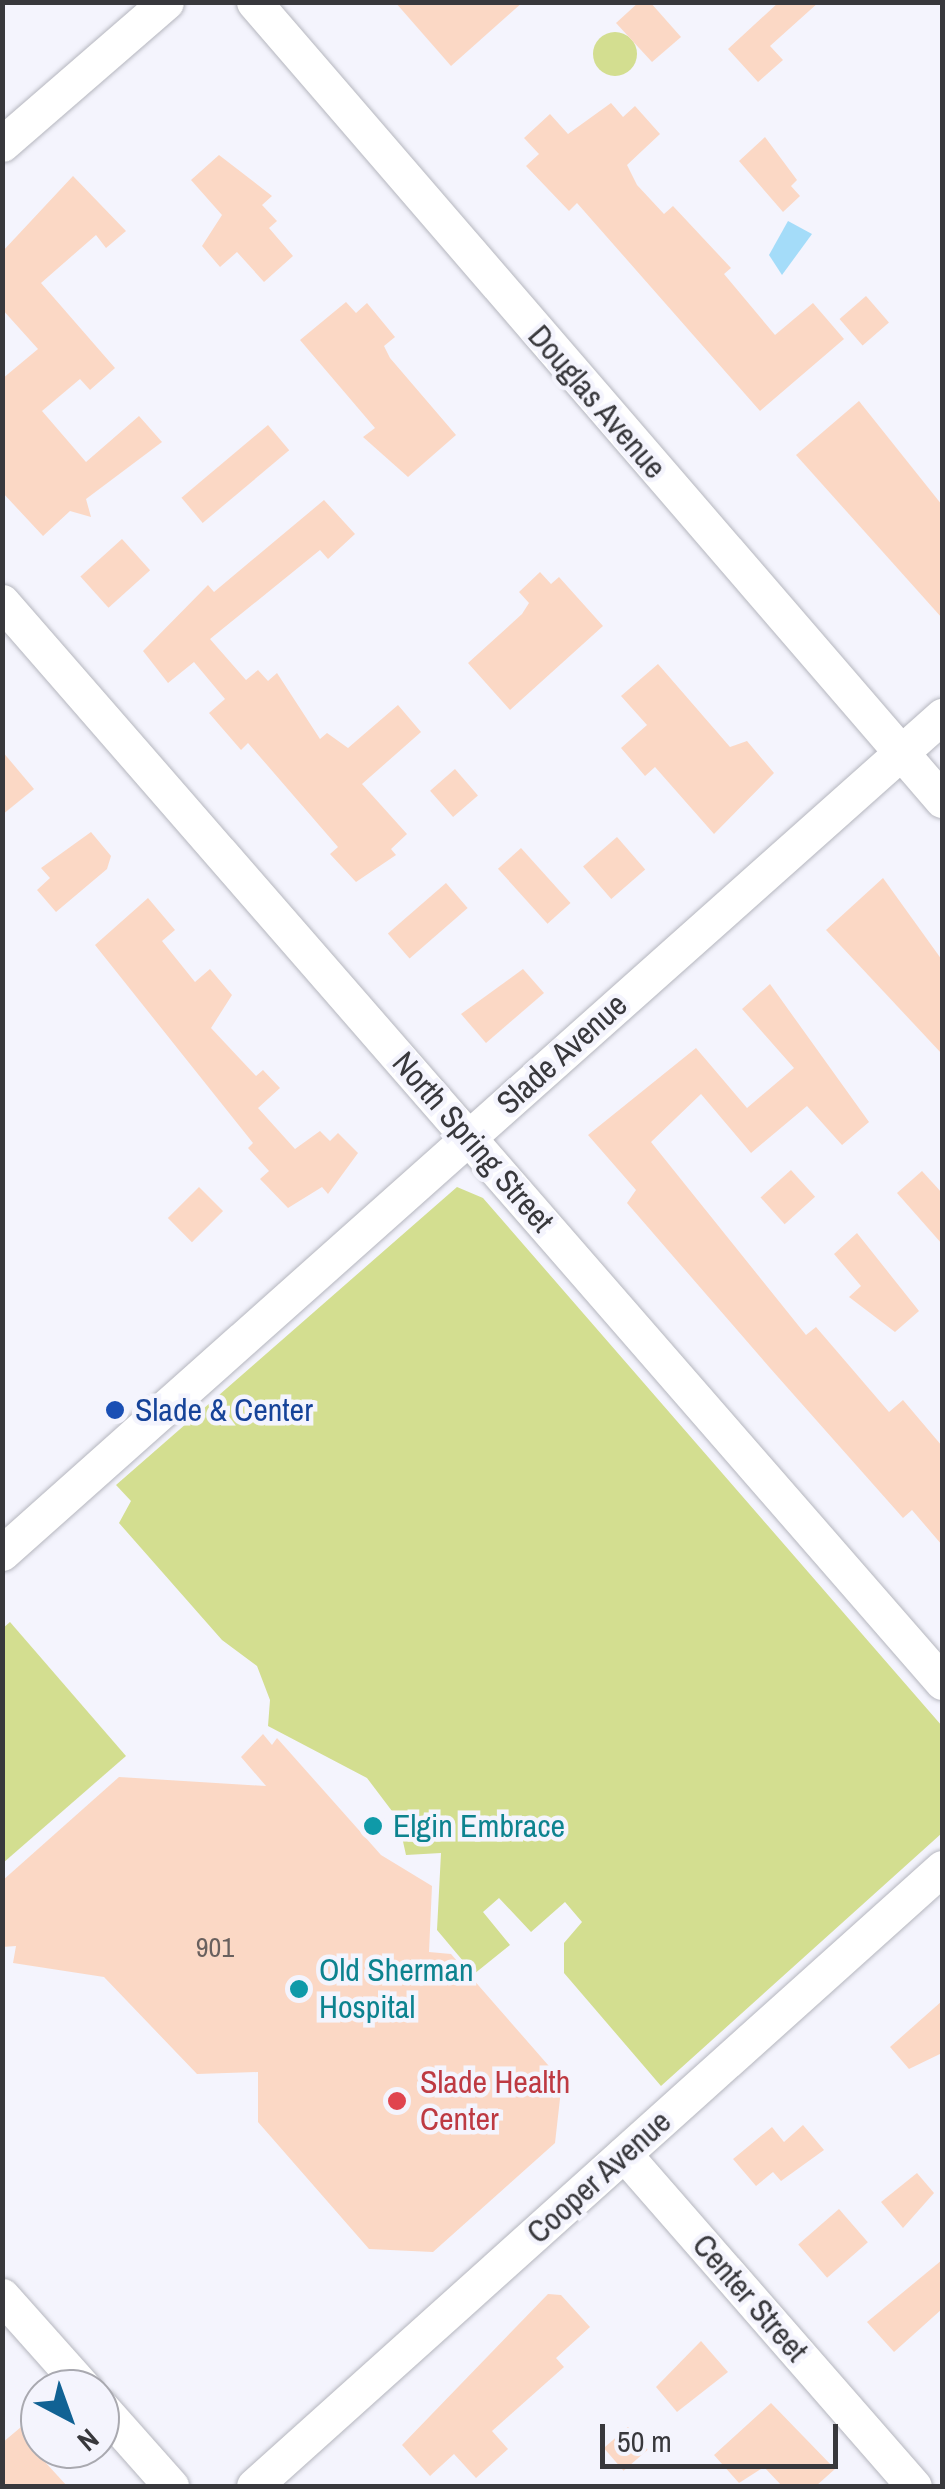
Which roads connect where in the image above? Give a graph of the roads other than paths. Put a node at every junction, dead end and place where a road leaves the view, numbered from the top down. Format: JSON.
{"nodes":[{"id":1,"x":166,"y":2,"type":"edge"},
{"id":2,"x":254,"y":2,"type":"edge"},
{"id":3,"x":2,"y":144,"type":"edge"},
{"id":4,"x":2,"y":602,"type":"edge"},
{"id":5,"x":942,"y":716,"type":"edge"},
{"id":6,"x":901,"y":752,"type":"junction"},
{"id":7,"x":942,"y":800,"type":"edge"},
{"id":8,"x":469,"y":1137,"type":"junction"},
{"id":9,"x":2,"y":1553,"type":"edge"},
{"id":10,"x":942,"y":1682,"type":"edge"},
{"id":11,"x":942,"y":1868,"type":"edge"},
{"id":12,"x":624,"y":2154,"type":"junction"},
{"id":13,"x":2,"y":2296,"type":"edge"},
{"id":14,"x":67,"y":2369,"type":"edge"},
{"id":15,"x":120,"y":2429,"type":"edge"},
{"id":16,"x":171,"y":2486,"type":"edge"},
{"id":17,"x":254,"y":2486,"type":"edge"},
{"id":18,"x":914,"y":2486,"type":"edge"}],
"edges":[{"from":1,"to":3,"type":"street"},
{"from":2,"to":6,"type":"street","name":"Douglas Avenue"},
{"from":4,"to":8,"type":"street","name":"North Spring Street"},
{"from":5,"to":6,"type":"street","name":"Slade Avenue"},
{"from":6,"to":7,"type":"street","name":"Douglas Avenue"},
{"from":6,"to":8,"type":"street","name":"Slade Avenue"},
{"from":8,"to":9,"type":"street","name":"Slade Avenue"},
{"from":8,"to":10,"type":"street","name":"North Spring Street"},
{"from":11,"to":12,"type":"street","name":"Cooper Avenue"},
{"from":12,"to":17,"type":"street","name":"Cooper Avenue"},
{"from":12,"to":18,"type":"street","name":"Center Street"},
{"from":13,"to":14,"type":"street"},
{"from":15,"to":16,"type":"street"}]}
